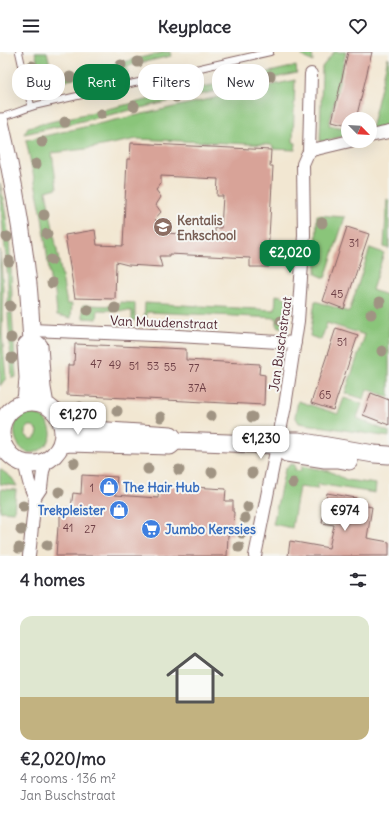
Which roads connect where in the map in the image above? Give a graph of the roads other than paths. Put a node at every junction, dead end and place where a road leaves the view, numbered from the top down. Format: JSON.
{"nodes":[{"id":1,"x":19,"y":52,"type":"edge"},
{"id":2,"x":270,"y":52,"type":"edge"},
{"id":3,"x":311,"y":74,"type":"dead end"},
{"id":4,"x":31,"y":106,"type":"junction"},
{"id":5,"x":0,"y":118,"type":"edge"},
{"id":6,"x":0,"y":122,"type":"edge"},
{"id":7,"x":389,"y":132,"type":"edge"},
{"id":8,"x":377,"y":135,"type":"edge"},
{"id":9,"x":341,"y":143,"type":"edge"},
{"id":10,"x":309,"y":152,"type":"junction"},
{"id":11,"x":31,"y":335,"type":"junction"},
{"id":12,"x":295,"y":343,"type":"junction"},
{"id":13,"x":26,"y":402,"type":"junction"},
{"id":14,"x":45,"y":405,"type":"junction"},
{"id":15,"x":1,"y":423,"type":"edge"},
{"id":16,"x":62,"y":426,"type":"junction"},
{"id":17,"x":176,"y":441,"type":"junction"},
{"id":18,"x":1,"y":442,"type":"edge"},
{"id":19,"x":61,"y":445,"type":"junction"},
{"id":20,"x":277,"y":445,"type":"junction"},
{"id":21,"x":389,"y":455,"type":"edge"},
{"id":22,"x":47,"y":460,"type":"junction"},
{"id":23,"x":24,"y":463,"type":"junction"},
{"id":24,"x":389,"y":467,"type":"edge"},
{"id":25,"x":35,"y":497,"type":"junction"},
{"id":26,"x":29,"y":556,"type":"edge"},
{"id":27,"x":255,"y":556,"type":"edge"}],
"edges":[{"from":1,"to":4,"type":"lane"},
{"from":2,"to":4,"type":"lane"},
{"from":3,"to":10,"type":"street","name":"Jan Buschstraat"},
{"from":4,"to":5,"type":"lane"},
{"from":6,"to":11,"type":"street"},
{"from":7,"to":8,"type":"street"},
{"from":9,"to":10,"type":"street"},
{"from":10,"to":12,"type":"street","name":"Jan Buschstraat"},
{"from":11,"to":12,"type":"street","name":"Van Muudenstraat"},
{"from":11,"to":13,"type":"street"},
{"from":11,"to":14,"type":"street"},
{"from":12,"to":20,"type":"street","name":"Jan Buschstraat"},
{"from":13,"to":14,"type":"street"},
{"from":13,"to":15,"type":"street"},
{"from":14,"to":16,"type":"street"},
{"from":15,"to":18,"type":"street"},
{"from":16,"to":17,"type":"street"},
{"from":16,"to":19,"type":"street"},
{"from":17,"to":19,"type":"street"},
{"from":17,"to":20,"type":"street"},
{"from":18,"to":23,"type":"street"},
{"from":19,"to":22,"type":"street"},
{"from":20,"to":21,"type":"street"},
{"from":20,"to":24,"type":"street"},
{"from":20,"to":27,"type":"street","name":"Jan Buschstraat"},
{"from":22,"to":23,"type":"street"},
{"from":22,"to":25,"type":"street"},
{"from":23,"to":25,"type":"street"},
{"from":25,"to":26,"type":"street"}]}
